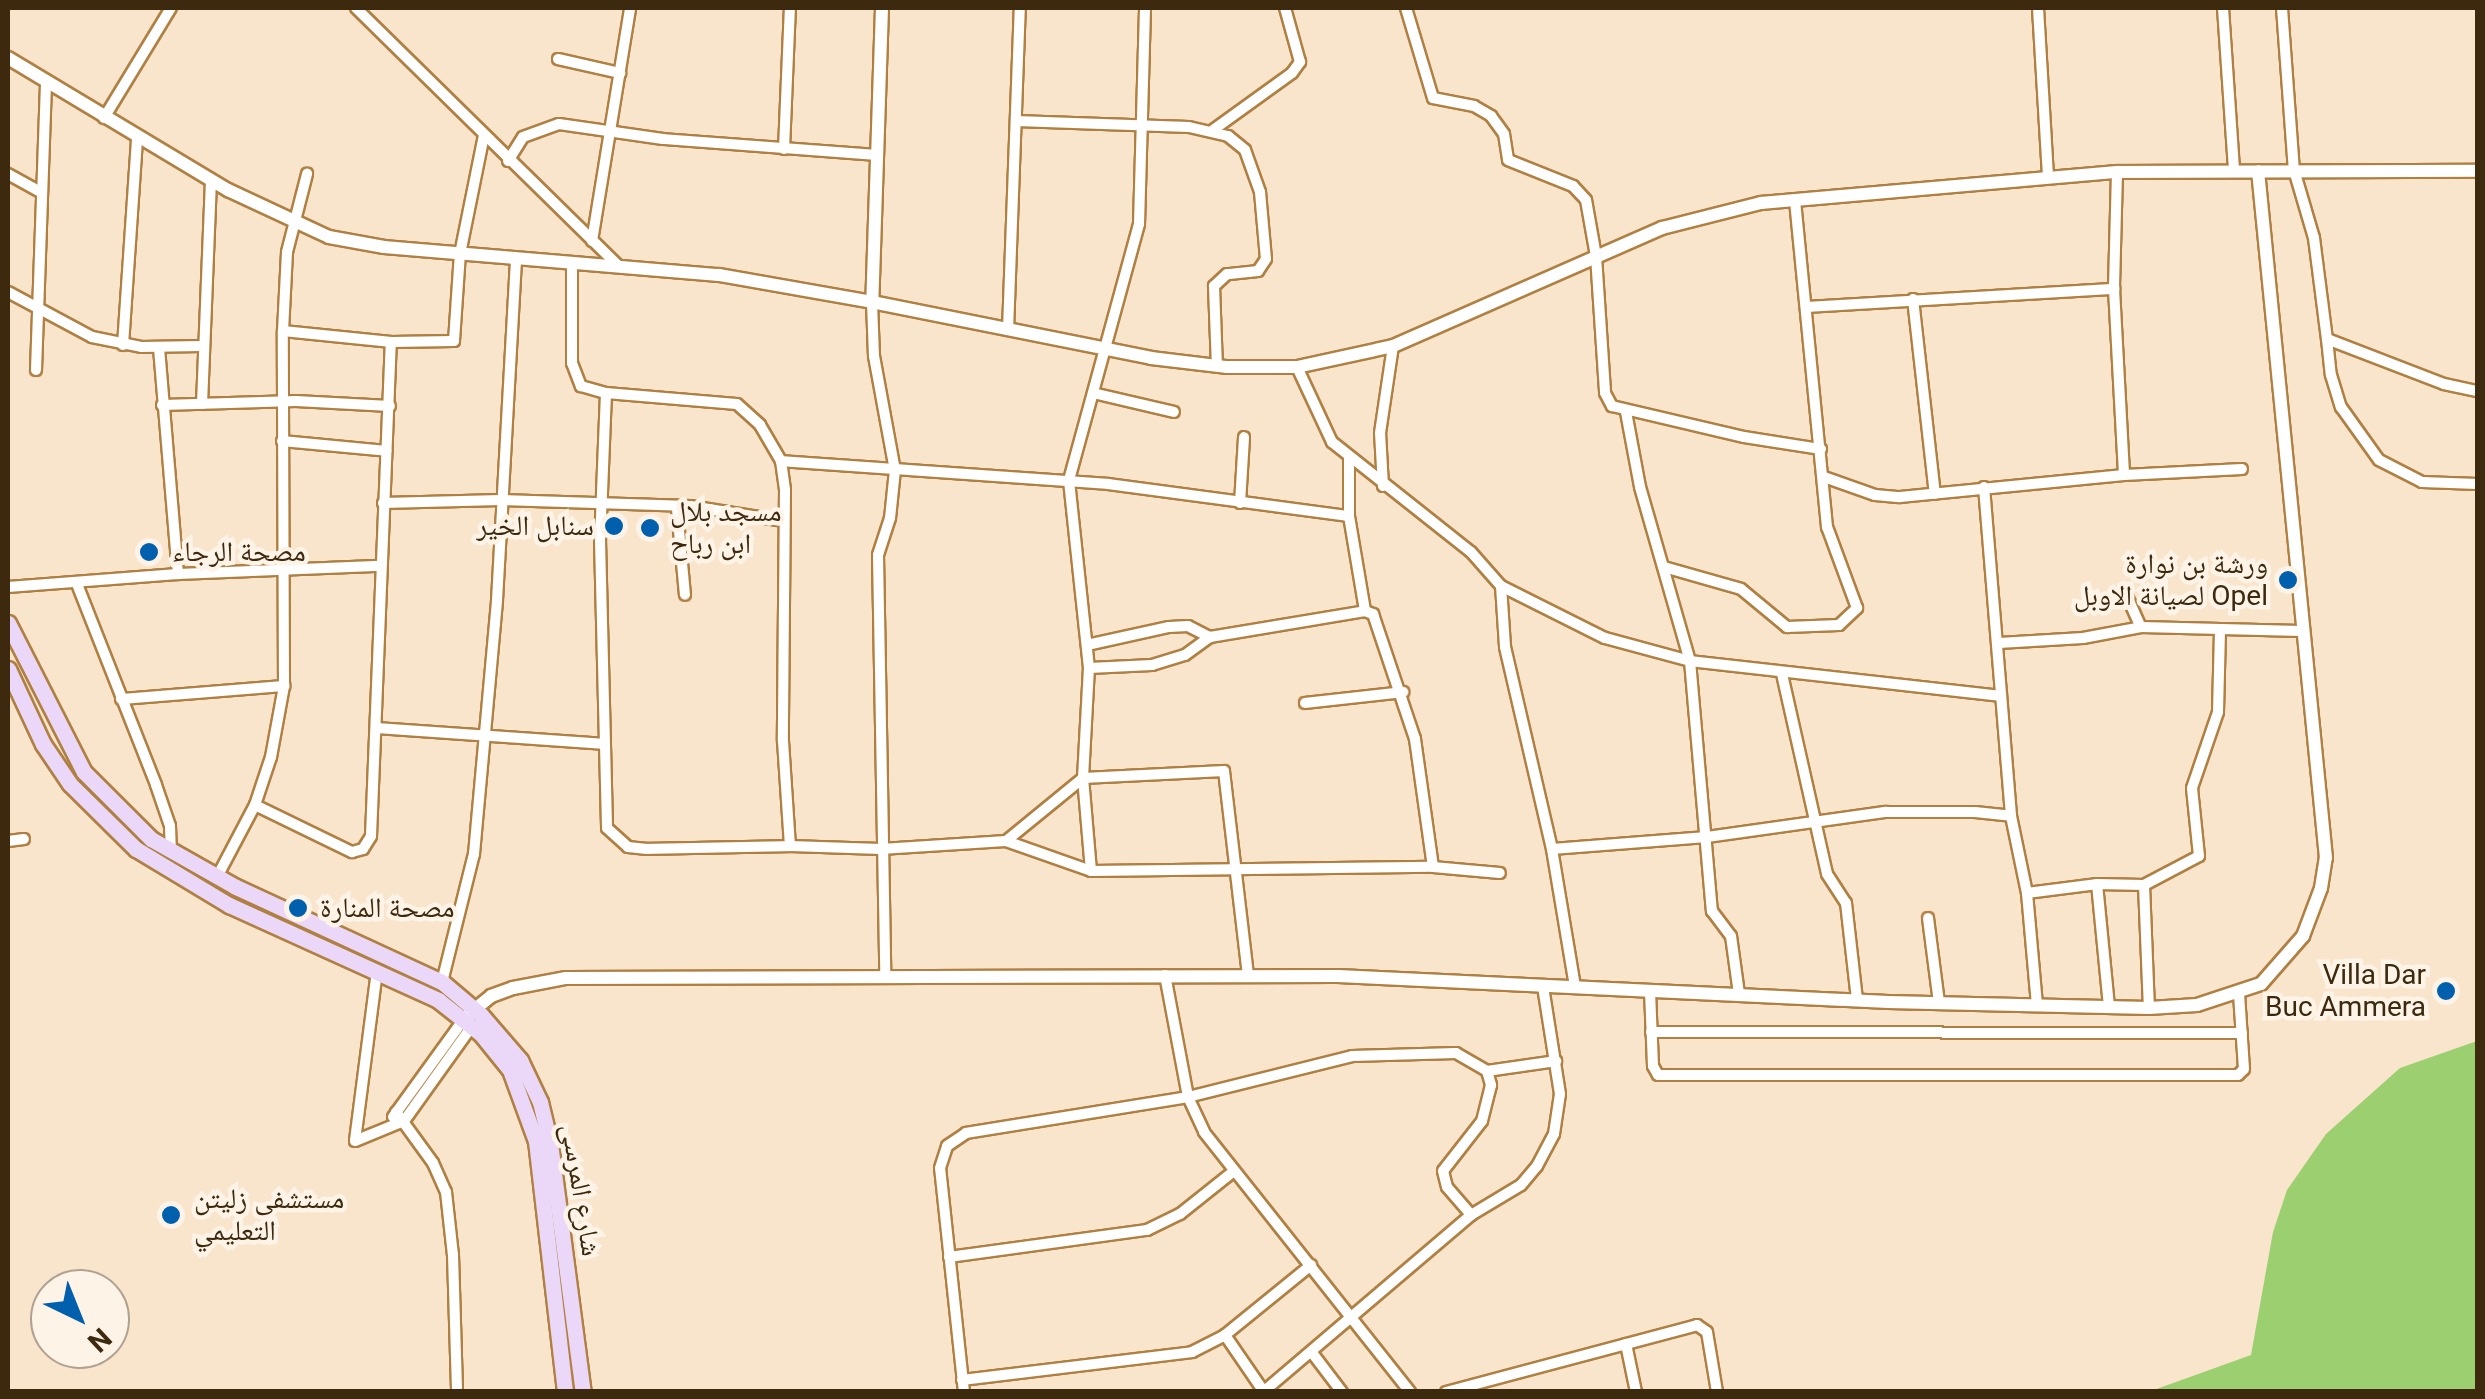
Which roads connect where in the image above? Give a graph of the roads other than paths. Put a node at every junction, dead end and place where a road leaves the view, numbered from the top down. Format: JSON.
{"nodes":[{"id":1,"x":171,"y":8,"type":"edge"},
{"id":2,"x":356,"y":8,"type":"edge"},
{"id":3,"x":630,"y":8,"type":"edge"},
{"id":4,"x":790,"y":8,"type":"edge"},
{"id":5,"x":882,"y":8,"type":"edge"},
{"id":6,"x":1020,"y":8,"type":"edge"},
{"id":7,"x":1145,"y":8,"type":"edge"},
{"id":8,"x":1286,"y":8,"type":"edge"},
{"id":9,"x":1406,"y":8,"type":"edge"},
{"id":10,"x":2038,"y":8,"type":"edge"},
{"id":11,"x":2224,"y":8,"type":"edge"},
{"id":12,"x":2282,"y":8,"type":"edge"},
{"id":13,"x":8,"y":58,"type":"edge"},
{"id":14,"x":558,"y":59,"type":"dead end"},
{"id":15,"x":620,"y":73,"type":"junction"},
{"id":16,"x":46,"y":82,"type":"junction"},
{"id":17,"x":104,"y":118,"type":"junction"},
{"id":18,"x":1016,"y":121,"type":"junction"},
{"id":19,"x":1142,"y":122,"type":"junction"},
{"id":20,"x":613,"y":129,"type":"junction"},
{"id":21,"x":1213,"y":130,"type":"junction"},
{"id":22,"x":484,"y":135,"type":"junction"},
{"id":23,"x":137,"y":137,"type":"junction"},
{"id":24,"x":784,"y":149,"type":"junction"},
{"id":25,"x":875,"y":155,"type":"junction"},
{"id":26,"x":508,"y":161,"type":"junction"},
{"id":27,"x":2234,"y":170,"type":"junction"},
{"id":28,"x":2294,"y":170,"type":"junction"},
{"id":29,"x":2258,"y":171,"type":"junction"},
{"id":30,"x":2117,"y":172,"type":"junction"},
{"id":31,"x":2478,"y":172,"type":"edge"},
{"id":32,"x":8,"y":174,"type":"edge"},
{"id":33,"x":307,"y":174,"type":"dead end"},
{"id":34,"x":2048,"y":177,"type":"junction"},
{"id":35,"x":211,"y":180,"type":"junction"},
{"id":36,"x":39,"y":191,"type":"junction"},
{"id":37,"x":1795,"y":200,"type":"junction"},
{"id":38,"x":292,"y":224,"type":"junction"},
{"id":39,"x":592,"y":240,"type":"junction"},
{"id":40,"x":460,"y":254,"type":"junction"},
{"id":41,"x":1596,"y":256,"type":"junction"},
{"id":42,"x":516,"y":260,"type":"junction"},
{"id":43,"x":572,"y":264,"type":"junction"},
{"id":44,"x":620,"y":267,"type":"junction"},
{"id":45,"x":2114,"y":288,"type":"junction"},
{"id":46,"x":8,"y":292,"type":"edge"},
{"id":47,"x":1914,"y":300,"type":"junction"},
{"id":48,"x":872,"y":302,"type":"junction"},
{"id":49,"x":1807,"y":307,"type":"junction"},
{"id":50,"x":38,"y":310,"type":"junction"},
{"id":51,"x":1008,"y":330,"type":"junction"},
{"id":52,"x":283,"y":332,"type":"junction"},
{"id":53,"x":2327,"y":339,"type":"junction"},
{"id":54,"x":390,"y":342,"type":"junction"},
{"id":55,"x":123,"y":345,"type":"junction"},
{"id":56,"x":202,"y":346,"type":"junction"},
{"id":57,"x":1393,"y":346,"type":"junction"},
{"id":58,"x":159,"y":348,"type":"junction"},
{"id":59,"x":1105,"y":349,"type":"junction"},
{"id":60,"x":1217,"y":366,"type":"junction"},
{"id":61,"x":1296,"y":367,"type":"junction"},
{"id":62,"x":36,"y":370,"type":"dead end"},
{"id":63,"x":2478,"y":391,"type":"edge"},
{"id":64,"x":606,"y":393,"type":"junction"},
{"id":65,"x":1093,"y":393,"type":"junction"},
{"id":66,"x":283,"y":402,"type":"junction"},
{"id":67,"x":162,"y":404,"type":"junction"},
{"id":68,"x":202,"y":404,"type":"junction"},
{"id":69,"x":390,"y":406,"type":"junction"},
{"id":70,"x":1174,"y":412,"type":"dead end"},
{"id":71,"x":1626,"y":412,"type":"junction"},
{"id":72,"x":1244,"y":437,"type":"dead end"},
{"id":73,"x":282,"y":441,"type":"junction"},
{"id":74,"x":1821,"y":449,"type":"junction"},
{"id":75,"x":387,"y":451,"type":"junction"},
{"id":76,"x":1349,"y":457,"type":"junction"},
{"id":77,"x":781,"y":461,"type":"junction"},
{"id":78,"x":895,"y":470,"type":"junction"},
{"id":79,"x":2242,"y":470,"type":"dead end"},
{"id":80,"x":2124,"y":475,"type":"junction"},
{"id":81,"x":1824,"y":478,"type":"junction"},
{"id":82,"x":1069,"y":480,"type":"junction"},
{"id":83,"x":2478,"y":484,"type":"edge"},
{"id":84,"x":1383,"y":486,"type":"junction"},
{"id":85,"x":1984,"y":487,"type":"junction"},
{"id":86,"x":1935,"y":494,"type":"junction"},
{"id":87,"x":501,"y":500,"type":"junction"},
{"id":88,"x":384,"y":503,"type":"junction"},
{"id":89,"x":1240,"y":503,"type":"junction"},
{"id":90,"x":600,"y":505,"type":"junction"},
{"id":91,"x":676,"y":509,"type":"junction"},
{"id":92,"x":1349,"y":516,"type":"junction"},
{"id":93,"x":784,"y":520,"type":"junction"},
{"id":94,"x":381,"y":566,"type":"junction"},
{"id":95,"x":1664,"y":567,"type":"junction"},
{"id":96,"x":282,"y":570,"type":"junction"},
{"id":97,"x":178,"y":574,"type":"junction"},
{"id":98,"x":78,"y":584,"type":"junction"},
{"id":99,"x":1501,"y":586,"type":"junction"},
{"id":100,"x":8,"y":587,"type":"edge"},
{"id":101,"x":2126,"y":594,"type":"dead end"},
{"id":102,"x":685,"y":596,"type":"dead end"},
{"id":103,"x":1364,"y":611,"type":"junction"},
{"id":104,"x":8,"y":623,"type":"edge"},
{"id":105,"x":2140,"y":627,"type":"junction"},
{"id":106,"x":2301,"y":631,"type":"junction"},
{"id":107,"x":2220,"y":632,"type":"junction"},
{"id":108,"x":1210,"y":637,"type":"junction"},
{"id":109,"x":1999,"y":643,"type":"junction"},
{"id":110,"x":1087,"y":645,"type":"junction"},
{"id":111,"x":1690,"y":661,"type":"junction"},
{"id":112,"x":1089,"y":668,"type":"junction"},
{"id":113,"x":8,"y":669,"type":"edge"},
{"id":114,"x":1782,"y":674,"type":"junction"},
{"id":115,"x":284,"y":686,"type":"junction"},
{"id":116,"x":1403,"y":692,"type":"junction"},
{"id":117,"x":2002,"y":696,"type":"junction"},
{"id":118,"x":122,"y":699,"type":"junction"},
{"id":119,"x":1305,"y":703,"type":"dead end"},
{"id":120,"x":378,"y":728,"type":"junction"},
{"id":121,"x":486,"y":734,"type":"junction"},
{"id":122,"x":604,"y":744,"type":"junction"},
{"id":123,"x":1083,"y":778,"type":"junction"},
{"id":124,"x":255,"y":805,"type":"junction"},
{"id":125,"x":2011,"y":816,"type":"junction"},
{"id":126,"x":1814,"y":823,"type":"junction"},
{"id":127,"x":1707,"y":837,"type":"junction"},
{"id":128,"x":24,"y":839,"type":"dead end"},
{"id":129,"x":8,"y":841,"type":"edge"},
{"id":130,"x":1006,"y":841,"type":"junction"},
{"id":131,"x":790,"y":846,"type":"junction"},
{"id":132,"x":1552,"y":848,"type":"junction"},
{"id":133,"x":881,"y":849,"type":"junction"},
{"id":134,"x":170,"y":851,"type":"junction"},
{"id":135,"x":1433,"y":867,"type":"junction"},
{"id":136,"x":1091,"y":871,"type":"junction"},
{"id":137,"x":1240,"y":872,"type":"junction"},
{"id":138,"x":1500,"y":872,"type":"dead end"},
{"id":139,"x":217,"y":877,"type":"junction"},
{"id":140,"x":2097,"y":884,"type":"junction"},
{"id":141,"x":2144,"y":885,"type":"junction"},
{"id":142,"x":2027,"y":894,"type":"junction"},
{"id":143,"x":1928,"y":918,"type":"dead end"},
{"id":144,"x":377,"y":971,"type":"junction"},
{"id":145,"x":885,"y":975,"type":"junction"},
{"id":146,"x":1165,"y":975,"type":"junction"},
{"id":147,"x":1248,"y":975,"type":"junction"},
{"id":148,"x":445,"y":985,"type":"junction"},
{"id":149,"x":1543,"y":986,"type":"junction"},
{"id":150,"x":1576,"y":987,"type":"junction"},
{"id":151,"x":1650,"y":991,"type":"junction"},
{"id":152,"x":494,"y":994,"type":"junction"},
{"id":153,"x":1739,"y":994,"type":"junction"},
{"id":154,"x":2240,"y":994,"type":"junction"},
{"id":155,"x":1857,"y":1000,"type":"junction"},
{"id":156,"x":1939,"y":1003,"type":"junction"},
{"id":157,"x":2037,"y":1006,"type":"junction"},
{"id":158,"x":2109,"y":1007,"type":"junction"},
{"id":159,"x":2149,"y":1008,"type":"junction"},
{"id":160,"x":472,"y":1017,"type":"junction"},
{"id":161,"x":1651,"y":1032,"type":"junction"},
{"id":162,"x":2242,"y":1033,"type":"junction"},
{"id":163,"x":1556,"y":1061,"type":"junction"},
{"id":164,"x":1486,"y":1071,"type":"junction"},
{"id":165,"x":1188,"y":1096,"type":"junction"},
{"id":166,"x":400,"y":1116,"type":"junction"},
{"id":167,"x":1234,"y":1171,"type":"junction"},
{"id":168,"x":1471,"y":1215,"type":"junction"},
{"id":169,"x":949,"y":1257,"type":"junction"},
{"id":170,"x":1311,"y":1265,"type":"junction"},
{"id":171,"x":1354,"y":1318,"type":"junction"},
{"id":172,"x":1225,"y":1336,"type":"junction"},
{"id":173,"x":1626,"y":1344,"type":"junction"},
{"id":174,"x":1313,"y":1354,"type":"junction"},
{"id":175,"x":963,"y":1386,"type":"edge"},
{"id":176,"x":1264,"y":1391,"type":"edge"},
{"id":177,"x":457,"y":1392,"type":"edge"},
{"id":178,"x":565,"y":1392,"type":"edge"},
{"id":179,"x":583,"y":1392,"type":"edge"},
{"id":180,"x":1342,"y":1392,"type":"edge"},
{"id":181,"x":1410,"y":1392,"type":"edge"},
{"id":182,"x":1446,"y":1392,"type":"edge"},
{"id":183,"x":1636,"y":1392,"type":"edge"},
{"id":184,"x":1717,"y":1392,"type":"edge"}],
"edges":[{"from":1,"to":17,"type":"street"},
{"from":2,"to":22,"type":"street"},
{"from":3,"to":15,"type":"street"},
{"from":4,"to":24,"type":"street"},
{"from":5,"to":25,"type":"street"},
{"from":6,"to":18,"type":"street"},
{"from":7,"to":19,"type":"street"},
{"from":8,"to":21,"type":"street"},
{"from":9,"to":41,"type":"street"},
{"from":10,"to":34,"type":"street"},
{"from":11,"to":27,"type":"street"},
{"from":12,"to":28,"type":"street"},
{"from":13,"to":16,"type":"street"},
{"from":14,"to":15,"type":"street"},
{"from":15,"to":20,"type":"street"},
{"from":16,"to":17,"type":"street"},
{"from":16,"to":36,"type":"street"},
{"from":17,"to":23,"type":"street"},
{"from":18,"to":19,"type":"street"},
{"from":18,"to":51,"type":"street"},
{"from":19,"to":21,"type":"street"},
{"from":19,"to":59,"type":"street"},
{"from":20,"to":24,"type":"street"},
{"from":20,"to":26,"type":"street"},
{"from":20,"to":39,"type":"street"},
{"from":21,"to":60,"type":"street"},
{"from":22,"to":26,"type":"street"},
{"from":22,"to":40,"type":"street"},
{"from":23,"to":35,"type":"street"},
{"from":23,"to":55,"type":"street"},
{"from":24,"to":25,"type":"street"},
{"from":25,"to":48,"type":"street"},
{"from":26,"to":39,"type":"street"},
{"from":27,"to":29,"type":"street"},
{"from":27,"to":30,"type":"street"},
{"from":28,"to":29,"type":"street"},
{"from":28,"to":31,"type":"street"},
{"from":28,"to":53,"type":"street"},
{"from":29,"to":106,"type":"street"},
{"from":30,"to":34,"type":"street"},
{"from":30,"to":45,"type":"street"},
{"from":32,"to":36,"type":"street"},
{"from":33,"to":38,"type":"street"},
{"from":34,"to":37,"type":"street"},
{"from":35,"to":38,"type":"street"},
{"from":35,"to":56,"type":"street"},
{"from":36,"to":50,"type":"street"},
{"from":37,"to":41,"type":"street"},
{"from":37,"to":49,"type":"street"},
{"from":38,"to":40,"type":"street"},
{"from":38,"to":52,"type":"street"},
{"from":39,"to":44,"type":"street"},
{"from":40,"to":42,"type":"street"},
{"from":40,"to":54,"type":"street"},
{"from":41,"to":57,"type":"street"},
{"from":41,"to":71,"type":"street"},
{"from":42,"to":43,"type":"street"},
{"from":42,"to":87,"type":"street"},
{"from":43,"to":44,"type":"street"},
{"from":43,"to":64,"type":"street"},
{"from":44,"to":48,"type":"street"},
{"from":45,"to":47,"type":"street"},
{"from":45,"to":80,"type":"street"},
{"from":46,"to":50,"type":"street"},
{"from":47,"to":49,"type":"street"},
{"from":47,"to":86,"type":"street"},
{"from":48,"to":51,"type":"street"},
{"from":48,"to":78,"type":"street"},
{"from":49,"to":74,"type":"street"},
{"from":50,"to":55,"type":"street"},
{"from":50,"to":62,"type":"street"},
{"from":51,"to":59,"type":"street"},
{"from":52,"to":54,"type":"street"},
{"from":52,"to":66,"type":"street"},
{"from":53,"to":63,"type":"street"},
{"from":53,"to":83,"type":"street"},
{"from":54,"to":69,"type":"street"},
{"from":55,"to":58,"type":"street"},
{"from":56,"to":58,"type":"street"},
{"from":56,"to":68,"type":"street"},
{"from":57,"to":61,"type":"street"},
{"from":57,"to":84,"type":"street"},
{"from":58,"to":67,"type":"street"},
{"from":59,"to":60,"type":"street"},
{"from":59,"to":65,"type":"street"},
{"from":60,"to":61,"type":"street"},
{"from":61,"to":76,"type":"street"},
{"from":64,"to":77,"type":"street"},
{"from":64,"to":90,"type":"street"},
{"from":65,"to":70,"type":"street"},
{"from":65,"to":82,"type":"street"},
{"from":66,"to":68,"type":"street"},
{"from":66,"to":69,"type":"street"},
{"from":66,"to":73,"type":"street"},
{"from":67,"to":68,"type":"street"},
{"from":67,"to":97,"type":"street"},
{"from":69,"to":75,"type":"street"},
{"from":71,"to":74,"type":"street"},
{"from":71,"to":95,"type":"street"},
{"from":72,"to":89,"type":"street"},
{"from":73,"to":75,"type":"street"},
{"from":73,"to":96,"type":"street"},
{"from":74,"to":81,"type":"street"},
{"from":75,"to":88,"type":"street"},
{"from":76,"to":84,"type":"street"},
{"from":76,"to":92,"type":"street"},
{"from":77,"to":78,"type":"street"},
{"from":77,"to":93,"type":"street"},
{"from":78,"to":82,"type":"street"},
{"from":78,"to":133,"type":"street"},
{"from":79,"to":80,"type":"street"},
{"from":80,"to":85,"type":"street"},
{"from":81,"to":86,"type":"street"},
{"from":81,"to":95,"type":"street"},
{"from":82,"to":89,"type":"street"},
{"from":82,"to":110,"type":"street"},
{"from":84,"to":99,"type":"street"},
{"from":85,"to":86,"type":"street"},
{"from":85,"to":109,"type":"street"},
{"from":87,"to":88,"type":"street"},
{"from":87,"to":90,"type":"street"},
{"from":87,"to":121,"type":"street"},
{"from":88,"to":94,"type":"street"},
{"from":89,"to":92,"type":"street"},
{"from":90,"to":91,"type":"street"},
{"from":90,"to":122,"type":"street"},
{"from":91,"to":93,"type":"street"},
{"from":91,"to":102,"type":"street"},
{"from":92,"to":103,"type":"street"},
{"from":93,"to":131,"type":"street"},
{"from":94,"to":96,"type":"street"},
{"from":94,"to":120,"type":"street"},
{"from":95,"to":111,"type":"street"},
{"from":96,"to":97,"type":"street"},
{"from":96,"to":115,"type":"street"},
{"from":97,"to":98,"type":"street"},
{"from":98,"to":100,"type":"street"},
{"from":98,"to":118,"type":"street"},
{"from":99,"to":111,"type":"street"},
{"from":99,"to":132,"type":"street"},
{"from":101,"to":105,"type":"street"},
{"from":103,"to":108,"type":"street"},
{"from":103,"to":116,"type":"street"},
{"from":104,"to":134,"type":"main road"},
{"from":105,"to":107,"type":"street"},
{"from":105,"to":109,"type":"street"},
{"from":106,"to":107,"type":"street"},
{"from":106,"to":154,"type":"street"},
{"from":107,"to":141,"type":"street"},
{"from":108,"to":110,"type":"street"},
{"from":108,"to":112,"type":"street"},
{"from":109,"to":117,"type":"street"},
{"from":110,"to":112,"type":"street"},
{"from":111,"to":114,"type":"street"},
{"from":111,"to":127,"type":"street"},
{"from":112,"to":123,"type":"street"},
{"from":113,"to":144,"type":"main road"},
{"from":114,"to":117,"type":"street"},
{"from":114,"to":126,"type":"street"},
{"from":115,"to":118,"type":"street"},
{"from":115,"to":124,"type":"street"},
{"from":116,"to":119,"type":"street"},
{"from":116,"to":135,"type":"street"},
{"from":117,"to":125,"type":"street"},
{"from":118,"to":134,"type":"street"},
{"from":120,"to":121,"type":"street"},
{"from":120,"to":124,"type":"street"},
{"from":121,"to":122,"type":"street"},
{"from":121,"to":148,"type":"street"},
{"from":122,"to":131,"type":"street"},
{"from":123,"to":130,"type":"street"},
{"from":123,"to":136,"type":"street"},
{"from":123,"to":137,"type":"street"},
{"from":124,"to":139,"type":"street"},
{"from":125,"to":126,"type":"street"},
{"from":125,"to":142,"type":"street"},
{"from":126,"to":127,"type":"street"},
{"from":126,"to":155,"type":"street"},
{"from":127,"to":132,"type":"street"},
{"from":127,"to":153,"type":"street"},
{"from":128,"to":129,"type":"street"},
{"from":130,"to":133,"type":"street"},
{"from":130,"to":136,"type":"street"},
{"from":131,"to":133,"type":"street"},
{"from":132,"to":150,"type":"street"},
{"from":133,"to":145,"type":"street"},
{"from":134,"to":139,"type":"main road"},
{"from":135,"to":137,"type":"street"},
{"from":135,"to":138,"type":"street"},
{"from":136,"to":137,"type":"street"},
{"from":137,"to":147,"type":"street"},
{"from":139,"to":148,"type":"main road"},
{"from":140,"to":141,"type":"street"},
{"from":140,"to":142,"type":"street"},
{"from":140,"to":158,"type":"street"},
{"from":141,"to":159,"type":"street"},
{"from":142,"to":157,"type":"street"},
{"from":143,"to":156,"type":"street"},
{"from":144,"to":160,"type":"main road"},
{"from":144,"to":166,"type":"street"},
{"from":145,"to":146,"type":"street"},
{"from":145,"to":152,"type":"street"},
{"from":146,"to":147,"type":"street"},
{"from":146,"to":165,"type":"street"},
{"from":147,"to":149,"type":"street"},
{"from":148,"to":152,"type":"street"},
{"from":148,"to":160,"type":"main road"},
{"from":149,"to":150,"type":"street"},
{"from":149,"to":163,"type":"street"},
{"from":150,"to":151,"type":"street"},
{"from":151,"to":153,"type":"street"},
{"from":151,"to":161,"type":"street"},
{"from":152,"to":160,"type":"street"},
{"from":153,"to":155,"type":"street"},
{"from":154,"to":159,"type":"street"},
{"from":154,"to":162,"type":"street"},
{"from":155,"to":156,"type":"street"},
{"from":156,"to":157,"type":"street"},
{"from":157,"to":158,"type":"street"},
{"from":158,"to":159,"type":"street"},
{"from":160,"to":166,"type":"street"},
{"from":160,"to":178,"type":"main road","name":"شارع المرسى"},
{"from":160,"to":179,"type":"main road","name":"شارع المرسى"},
{"from":161,"to":162,"type":"street"},
{"from":161,"to":162,"type":"street"},
{"from":163,"to":164,"type":"street"},
{"from":163,"to":168,"type":"street"},
{"from":164,"to":165,"type":"street"},
{"from":164,"to":168,"type":"street"},
{"from":165,"to":167,"type":"street"},
{"from":165,"to":169,"type":"street"},
{"from":166,"to":177,"type":"street"},
{"from":167,"to":169,"type":"street"},
{"from":167,"to":170,"type":"street"},
{"from":168,"to":171,"type":"street"},
{"from":169,"to":175,"type":"street"},
{"from":170,"to":171,"type":"street"},
{"from":170,"to":172,"type":"street"},
{"from":171,"to":174,"type":"street"},
{"from":171,"to":181,"type":"street"},
{"from":172,"to":175,"type":"street"},
{"from":172,"to":176,"type":"street"},
{"from":173,"to":182,"type":"street"},
{"from":173,"to":183,"type":"street"},
{"from":173,"to":184,"type":"street"},
{"from":174,"to":176,"type":"street"},
{"from":174,"to":180,"type":"street"}]}
